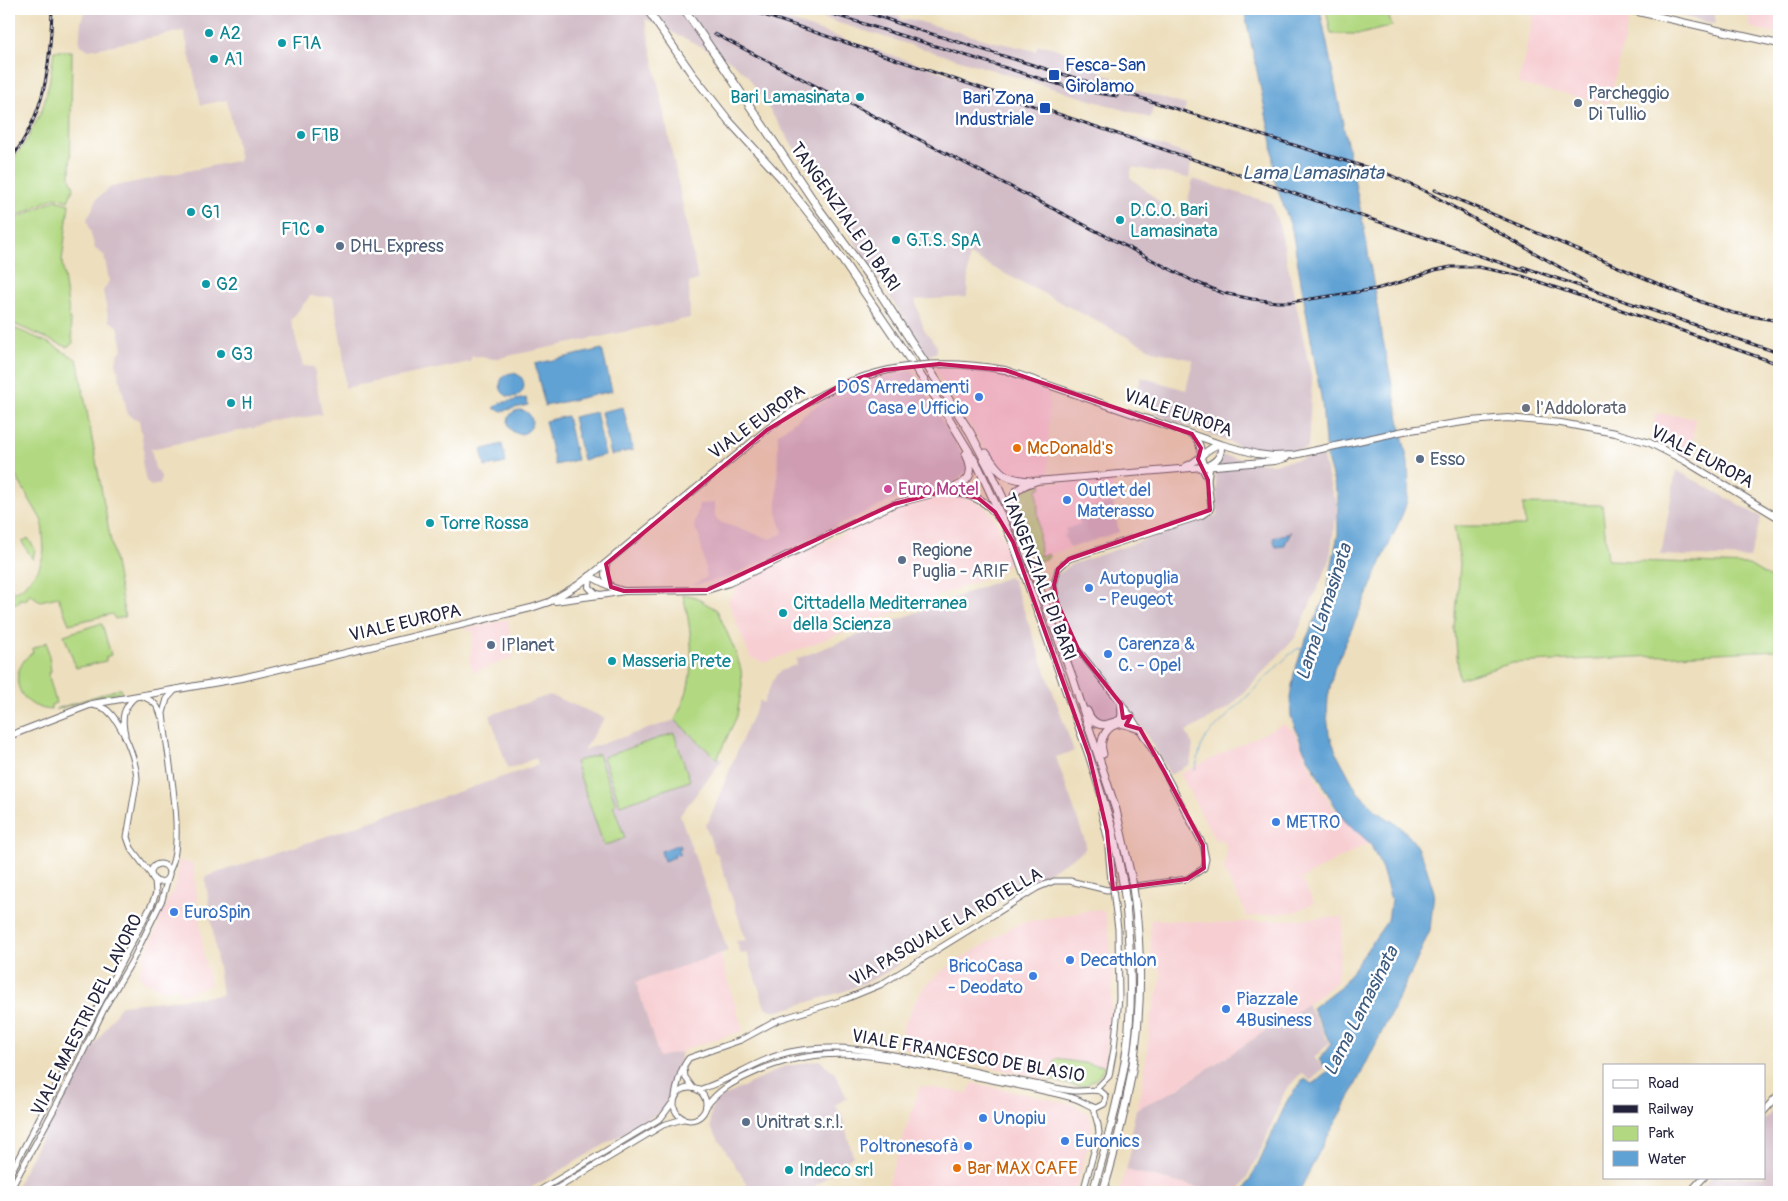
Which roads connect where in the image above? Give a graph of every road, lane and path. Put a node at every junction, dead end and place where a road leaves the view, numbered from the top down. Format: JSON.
{"nodes":[{"id":1,"x":647,"y":9,"type":"edge"},
{"id":2,"x":684,"y":9,"type":"edge"},
{"id":3,"x":1625,"y":9,"type":"edge"},
{"id":4,"x":1779,"y":44,"type":"edge"},
{"id":5,"x":970,"y":432,"type":"junction"},
{"id":6,"x":1192,"y":434,"type":"junction"},
{"id":7,"x":963,"y":439,"type":"junction"},
{"id":8,"x":1220,"y":444,"type":"junction"},
{"id":9,"x":1202,"y":455,"type":"junction"},
{"id":10,"x":1294,"y":455,"type":"junction"},
{"id":11,"x":1205,"y":467,"type":"junction"},
{"id":12,"x":1182,"y":468,"type":"junction"},
{"id":13,"x":1036,"y":481,"type":"junction"},
{"id":14,"x":944,"y":491,"type":"junction"},
{"id":15,"x":1779,"y":518,"type":"edge"},
{"id":16,"x":1013,"y":542,"type":"junction"},
{"id":17,"x":606,"y":564,"type":"junction"},
{"id":18,"x":590,"y":576,"type":"junction"},
{"id":19,"x":1038,"y":582,"type":"junction"},
{"id":20,"x":578,"y":585,"type":"junction"},
{"id":21,"x":611,"y":587,"type":"junction"},
{"id":22,"x":624,"y":591,"type":"junction"},
{"id":23,"x":601,"y":595,"type":"junction"},
{"id":24,"x":593,"y":596,"type":"junction"},
{"id":25,"x":548,"y":602,"type":"junction"},
{"id":26,"x":1072,"y":676,"type":"junction"},
{"id":27,"x":178,"y":690,"type":"junction"},
{"id":28,"x":135,"y":696,"type":"junction"},
{"id":29,"x":92,"y":704,"type":"junction"},
{"id":30,"x":1121,"y":704,"type":"junction"},
{"id":31,"x":1131,"y":716,"type":"junction"},
{"id":32,"x":1122,"y":722,"type":"junction"},
{"id":33,"x":1140,"y":729,"type":"junction"},
{"id":34,"x":165,"y":734,"type":"junction"},
{"id":35,"x":9,"y":736,"type":"edge"},
{"id":36,"x":126,"y":741,"type":"junction"},
{"id":37,"x":1105,"y":774,"type":"junction"},
{"id":38,"x":1099,"y":785,"type":"junction"},
{"id":39,"x":169,"y":873,"type":"junction"},
{"id":40,"x":154,"y":878,"type":"junction"},
{"id":41,"x":1112,"y":881,"type":"joint"},
{"id":42,"x":874,"y":1053,"type":"junction"},
{"id":43,"x":899,"y":1059,"type":"junction"},
{"id":44,"x":684,"y":1065,"type":"junction"},
{"id":45,"x":696,"y":1089,"type":"junction"},
{"id":46,"x":1779,"y":1094,"type":"edge"},
{"id":47,"x":1091,"y":1098,"type":"junction"},
{"id":48,"x":674,"y":1099,"type":"junction"},
{"id":49,"x":706,"y":1107,"type":"junction"},
{"id":50,"x":1766,"y":1109,"type":"edge"},
{"id":51,"x":683,"y":1119,"type":"junction"},
{"id":52,"x":9,"y":1176,"type":"edge"},
{"id":53,"x":1703,"y":1178,"type":"edge"},
{"id":54,"x":9,"y":1192,"type":"edge"},
{"id":55,"x":537,"y":1192,"type":"edge"},
{"id":56,"x":551,"y":1192,"type":"edge"},
{"id":57,"x":1083,"y":1192,"type":"edge"},
{"id":58,"x":1093,"y":1192,"type":"edge"},
{"id":59,"x":1103,"y":1192,"type":"edge"},
{"id":60,"x":1690,"y":1192,"type":"edge"}],
"edges":[{"from":1,"to":7,"type":"highway","name":"TANGENZIALE DI BARI"},
{"from":2,"to":5,"type":"highway","name":"TANGENZIALE DI BARI","bridge":true},
{"from":3,"to":4,"type":"main road"},
{"from":5,"to":13,"type":"highway"},
{"from":5,"to":19,"type":"highway","name":"TANGENZIALE DI BARI"},
{"from":6,"to":8,"type":"main road","name":"VIALE EUROPA"},
{"from":6,"to":9,"type":"main road"},
{"from":6,"to":17,"type":"main road","name":"VIALE EUROPA","bridge":true},
{"from":7,"to":14,"type":"highway"},
{"from":7,"to":16,"type":"highway","name":"TANGENZIALE DI BARI"},
{"from":8,"to":9,"type":"main road"},
{"from":8,"to":10,"type":"main road","name":"VIALE EUROPA"},
{"from":8,"to":11,"type":"main road"},
{"from":9,"to":11,"type":"main road"},
{"from":9,"to":12,"type":"main road"},
{"from":10,"to":11,"type":"main road"},
{"from":10,"to":15,"type":"main road","name":"VIALE EUROPA"},
{"from":11,"to":12,"type":"main road"},
{"from":11,"to":30,"type":"street","name":"VIA PASQUALE LA ROTELLA"},
{"from":12,"to":13,"type":"main road"},
{"from":13,"to":19,"type":"highway"},
{"from":14,"to":16,"type":"highway"},
{"from":14,"to":22,"type":"main road"},
{"from":16,"to":38,"type":"highway","name":"TANGENZIALE DI BARI"},
{"from":17,"to":18,"type":"main road","name":"VIALE EUROPA"},
{"from":17,"to":21,"type":"main road"},
{"from":18,"to":20,"type":"main road","name":"VIALE EUROPA"},
{"from":18,"to":21,"type":"main road"},
{"from":18,"to":23,"type":"main road"},
{"from":19,"to":26,"type":"highway","name":"TANGENZIALE DI BARI"},
{"from":20,"to":24,"type":"main road"},
{"from":20,"to":25,"type":"main road","name":"VIALE EUROPA"},
{"from":21,"to":22,"type":"main road"},
{"from":22,"to":23,"type":"main road"},
{"from":23,"to":24,"type":"main road"},
{"from":24,"to":25,"type":"main road"},
{"from":25,"to":27,"type":"main road","name":"VIALE EUROPA"},
{"from":26,"to":32,"type":"highway"},
{"from":26,"to":37,"type":"highway","name":"TANGENZIALE DI BARI"},
{"from":27,"to":28,"type":"main road","name":"VIALE EUROPA"},
{"from":27,"to":34,"type":"street"},
{"from":28,"to":29,"type":"main road","name":"VIALE EUROPA"},
{"from":28,"to":34,"type":"street"},
{"from":28,"to":36,"type":"street"},
{"from":29,"to":35,"type":"main road","name":"VIALE EUROPA"},
{"from":29,"to":36,"type":"street"},
{"from":30,"to":31,"type":"street","name":"VIA PASQUALE LA ROTELLA"},
{"from":30,"to":32,"type":"highway"},
{"from":31,"to":32,"type":"highway"},
{"from":31,"to":33,"type":"street","name":"VIA PASQUALE LA ROTELLA"},
{"from":32,"to":33,"type":"highway"},
{"from":32,"to":37,"type":"highway"},
{"from":33,"to":44,"type":"street","name":"VIA PASQUALE LA ROTELLA"},
{"from":34,"to":39,"type":"street","name":"VIALE MAESTRI DEL LAVORO"},
{"from":36,"to":40,"type":"street"},
{"from":37,"to":59,"type":"highway","name":"TANGENZIALE DI BARI","bridge":true},
{"from":38,"to":41,"type":"highway"},
{"from":38,"to":58,"type":"highway","name":"TANGENZIALE DI BARI","bridge":true},
{"from":39,"to":40,"type":"street"},
{"from":39,"to":40,"type":"street"},
{"from":39,"to":54,"type":"street","name":"VIALE MAESTRI DEL LAVORO"},
{"from":40,"to":52,"type":"street","name":"VIALE MAESTRI DEL LAVORO"},
{"from":41,"to":47,"type":"street","bridge":true},
{"from":42,"to":43,"type":"street","name":"VIALE FRANCESCO DE BLASIO"},
{"from":42,"to":45,"type":"street","name":"VIALE FRANCESCO DE BLASIO"},
{"from":42,"to":49,"type":"street","name":"VIALE FRANCESCO DE BLASIO"},
{"from":43,"to":47,"type":"street","name":"VIALE FRANCESCO DE BLASIO"},
{"from":43,"to":47,"type":"street","name":"VIALE FRANCESCO DE BLASIO"},
{"from":44,"to":45,"type":"street"},
{"from":44,"to":48,"type":"street"},
{"from":45,"to":48,"type":"street"},
{"from":45,"to":49,"type":"street"},
{"from":46,"to":50,"type":"main road"},
{"from":47,"to":57,"type":"street"},
{"from":48,"to":51,"type":"street"},
{"from":48,"to":55,"type":"street"},
{"from":49,"to":51,"type":"street"},
{"from":51,"to":56,"type":"street"},
{"from":53,"to":60,"type":"main road"}]}
